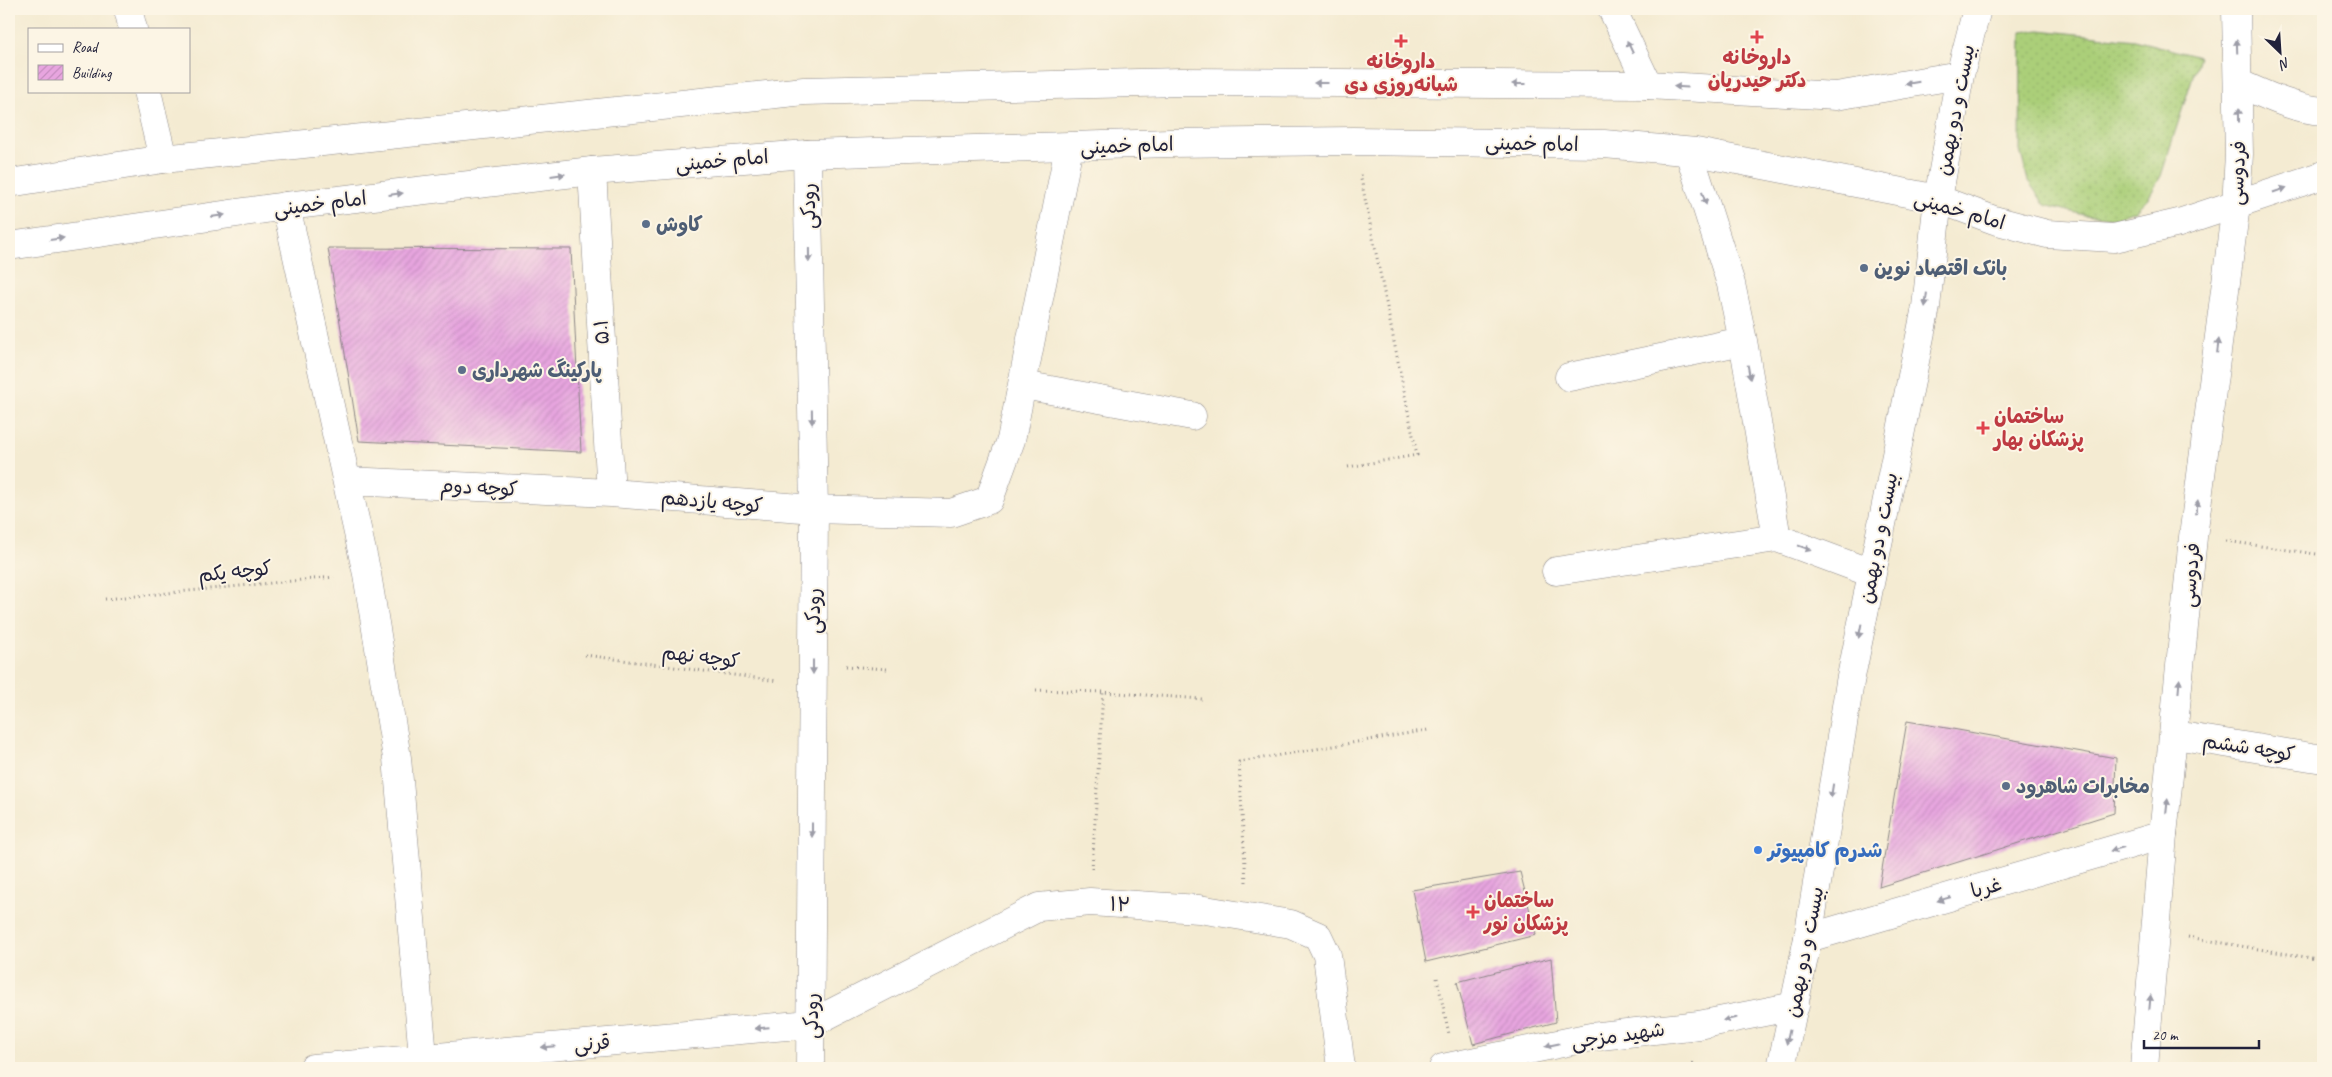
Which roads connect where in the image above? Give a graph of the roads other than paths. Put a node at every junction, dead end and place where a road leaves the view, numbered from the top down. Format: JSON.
{"nodes":[{"id":1,"x":128,"y":9,"type":"edge"},
{"id":2,"x":1612,"y":9,"type":"edge"},
{"id":3,"x":1977,"y":9,"type":"edge"},
{"id":4,"x":2236,"y":9,"type":"edge"},
{"id":5,"x":133,"y":28,"type":"edge"},
{"id":6,"x":1960,"y":75,"type":"junction"},
{"id":7,"x":2238,"y":83,"type":"junction"},
{"id":8,"x":1648,"y":85,"type":"junction"},
{"id":9,"x":148,"y":92,"type":"edge"},
{"id":10,"x":2323,"y":111,"type":"edge"},
{"id":11,"x":1069,"y":147,"type":"junction"},
{"id":12,"x":1690,"y":152,"type":"junction"},
{"id":13,"x":807,"y":154,"type":"junction"},
{"id":14,"x":163,"y":159,"type":"junction"},
{"id":15,"x":592,"y":171,"type":"junction"},
{"id":16,"x":2323,"y":175,"type":"edge"},
{"id":17,"x":9,"y":182,"type":"edge"},
{"id":18,"x":1938,"y":200,"type":"junction"},
{"id":19,"x":2236,"y":205,"type":"junction"},
{"id":20,"x":286,"y":206,"type":"junction"},
{"id":21,"x":9,"y":246,"type":"edge"},
{"id":22,"x":1743,"y":341,"type":"junction"},
{"id":23,"x":1569,"y":377,"type":"dead end"},
{"id":24,"x":1023,"y":385,"type":"junction"},
{"id":25,"x":1192,"y":416,"type":"dead end"},
{"id":26,"x":347,"y":481,"type":"junction"},
{"id":27,"x":611,"y":493,"type":"junction"},
{"id":28,"x":814,"y":510,"type":"junction"},
{"id":29,"x":1777,"y":538,"type":"junction"},
{"id":30,"x":1556,"y":571,"type":"dead end"},
{"id":31,"x":1871,"y":573,"type":"junction"},
{"id":32,"x":2175,"y":735,"type":"junction"},
{"id":33,"x":2323,"y":759,"type":"edge"},
{"id":34,"x":2163,"y":835,"type":"junction"},
{"id":35,"x":1808,"y":938,"type":"junction"},
{"id":36,"x":1794,"y":1006,"type":"junction"},
{"id":37,"x":810,"y":1024,"type":"junction"},
{"id":38,"x":424,"y":1063,"type":"edge"},
{"id":39,"x":1449,"y":1067,"type":"edge"},
{"id":40,"x":313,"y":1068,"type":"edge"},
{"id":41,"x":810,"y":1068,"type":"edge"},
{"id":42,"x":1342,"y":1068,"type":"edge"},
{"id":43,"x":1781,"y":1068,"type":"edge"},
{"id":44,"x":2144,"y":1068,"type":"edge"}],
"edges":[{"from":1,"to":5,"type":"main road"},
{"from":8,"to":2,"type":"main road","one_way":true},
{"from":3,"to":6,"type":"main road","name":"بیست و دو بهمن"},
{"from":7,"to":4,"type":"main road","one_way":true},
{"from":6,"to":8,"type":"main road","one_way":true},
{"from":6,"to":18,"type":"main road","name":"بیست و دو بهمن"},
{"from":7,"to":10,"type":"main road"},
{"from":19,"to":7,"type":"main road","name":"فردوسی","one_way":true},
{"from":8,"to":14,"type":"main road","one_way":true},
{"from":9,"to":14,"type":"main road"},
{"from":11,"to":12,"type":"main road","name":"امام خمینی"},
{"from":11,"to":13,"type":"main road","name":"امام خمینی"},
{"from":11,"to":24,"type":"main road"},
{"from":12,"to":18,"type":"main road","name":"امام خمینی"},
{"from":12,"to":22,"type":"main road","one_way":true},
{"from":13,"to":15,"type":"main road","name":"امام خمینی"},
{"from":13,"to":28,"type":"main road","name":"رودکی","one_way":true},
{"from":14,"to":17,"type":"main road"},
{"from":20,"to":15,"type":"main road","name":"امام خمینی","one_way":true},
{"from":15,"to":27,"type":"main road","name":"۵.۱"},
{"from":19,"to":16,"type":"main road","name":"امام خمینی","one_way":true},
{"from":18,"to":19,"type":"main road","name":"امام خمینی"},
{"from":18,"to":31,"type":"main road","name":"بیست و دو بهمن","one_way":true},
{"from":32,"to":19,"type":"main road","name":"فردوسی","one_way":true},
{"from":21,"to":20,"type":"main road","name":"امام خمینی","one_way":true},
{"from":20,"to":26,"type":"main road"},
{"from":22,"to":23,"type":"main road"},
{"from":22,"to":29,"type":"main road","one_way":true},
{"from":24,"to":25,"type":"main road"},
{"from":24,"to":28,"type":"main road","name":"کوچه یازدهم"},
{"from":26,"to":27,"type":"main road","name":"کوچه دوم"},
{"from":26,"to":38,"type":"main road"},
{"from":27,"to":28,"type":"main road","name":"کوچه یازدهم"},
{"from":28,"to":37,"type":"main road","name":"رودکی","one_way":true},
{"from":29,"to":30,"type":"main road"},
{"from":29,"to":31,"type":"main road","one_way":true},
{"from":31,"to":35,"type":"main road","name":"بیست و دو بهمن","one_way":true},
{"from":32,"to":33,"type":"main road","name":"کوچه ششم"},
{"from":34,"to":32,"type":"main road","name":"فردوسی","one_way":true},
{"from":34,"to":35,"type":"main road","name":"غربا","one_way":true},
{"from":44,"to":34,"type":"main road","name":"فردوسی","one_way":true},
{"from":35,"to":36,"type":"main road","name":"بیست و دو بهمن"},
{"from":36,"to":39,"type":"main road","name":"شهید مزجی","one_way":true},
{"from":36,"to":43,"type":"main road","name":"بیست و دو بهمن","one_way":true},
{"from":37,"to":38,"type":"main road","name":"قرنی","one_way":true},
{"from":37,"to":41,"type":"main road","name":"رودکی"},
{"from":37,"to":42,"type":"main road","name":"۱۲"},
{"from":38,"to":40,"type":"main road","name":"قرنی"}]}
